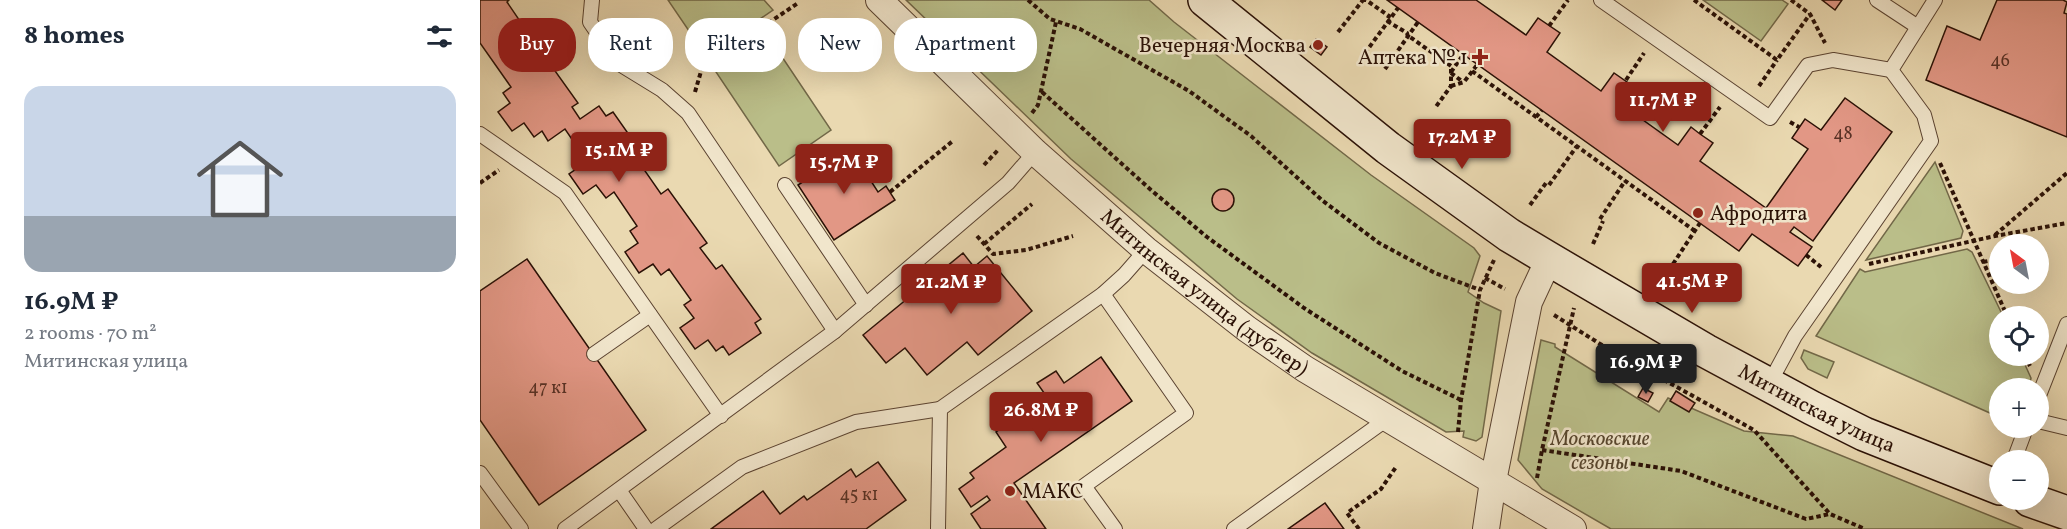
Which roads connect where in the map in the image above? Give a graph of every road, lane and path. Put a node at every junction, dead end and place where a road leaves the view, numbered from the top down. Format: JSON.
{"nodes":[{"id":1,"x":592,"y":0,"type":"edge"},
{"id":2,"x":879,"y":0,"type":"edge"},
{"id":3,"x":1022,"y":0,"type":"edge"},
{"id":4,"x":1028,"y":0,"type":"edge"},
{"id":5,"x":1205,"y":0,"type":"edge"},
{"id":6,"x":1362,"y":0,"type":"edge"},
{"id":7,"x":1568,"y":0,"type":"edge"},
{"id":8,"x":1601,"y":0,"type":"edge"},
{"id":9,"x":1694,"y":0,"type":"edge"},
{"id":10,"x":1791,"y":0,"type":"edge"},
{"id":11,"x":1877,"y":0,"type":"edge"},
{"id":12,"x":1935,"y":0,"type":"edge"},
{"id":13,"x":798,"y":3,"type":"dead end"},
{"id":14,"x":1033,"y":4,"type":"junction"},
{"id":15,"x":1398,"y":8,"type":"dead end"},
{"id":16,"x":1810,"y":14,"type":"junction"},
{"id":17,"x":1388,"y":21,"type":"junction"},
{"id":18,"x":1056,"y":22,"type":"junction"},
{"id":19,"x":1418,"y":22,"type":"dead end"},
{"id":20,"x":1549,"y":26,"type":"dead end"},
{"id":21,"x":1918,"y":27,"type":"junction"},
{"id":22,"x":1338,"y":32,"type":"dead end"},
{"id":23,"x":1408,"y":37,"type":"junction"},
{"id":24,"x":1655,"y":38,"type":"junction"},
{"id":25,"x":1365,"y":53,"type":"dead end"},
{"id":26,"x":1464,"y":55,"type":"dead end"},
{"id":27,"x":1778,"y":60,"type":"junction"},
{"id":28,"x":1833,"y":60,"type":"junction"},
{"id":29,"x":1477,"y":64,"type":"dead end"},
{"id":30,"x":1385,"y":69,"type":"dead end"},
{"id":31,"x":1891,"y":70,"type":"junction"},
{"id":32,"x":1472,"y":71,"type":"junction"},
{"id":33,"x":1450,"y":73,"type":"junction"},
{"id":34,"x":1626,"y":80,"type":"dead end"},
{"id":35,"x":1464,"y":82,"type":"junction"},
{"id":36,"x":1451,"y":86,"type":"junction"},
{"id":37,"x":1731,"y":91,"type":"junction"},
{"id":38,"x":1042,"y":92,"type":"junction"},
{"id":39,"x":1747,"y":103,"type":"junction"},
{"id":40,"x":1435,"y":108,"type":"dead end"},
{"id":41,"x":1542,"y":110,"type":"dead end"},
{"id":42,"x":688,"y":113,"type":"junction"},
{"id":43,"x":1536,"y":117,"type":"junction"},
{"id":44,"x":1028,"y":118,"type":"dead end"},
{"id":45,"x":480,"y":134,"type":"edge"},
{"id":46,"x":1700,"y":134,"type":"dead end"},
{"id":47,"x":954,"y":140,"type":"dead end"},
{"id":48,"x":1931,"y":141,"type":"junction"},
{"id":49,"x":1577,"y":146,"type":"junction"},
{"id":50,"x":1001,"y":147,"type":"dead end"},
{"id":51,"x":1035,"y":152,"type":"junction"},
{"id":52,"x":984,"y":165,"type":"dead end"},
{"id":53,"x":2067,"y":173,"type":"edge"},
{"id":54,"x":1625,"y":181,"type":"junction"},
{"id":55,"x":785,"y":185,"type":"dead end"},
{"id":56,"x":890,"y":192,"type":"dead end"},
{"id":57,"x":1032,"y":204,"type":"dead end"},
{"id":58,"x":1530,"y":205,"type":"dead end"},
{"id":59,"x":964,"y":221,"type":"junction"},
{"id":60,"x":1700,"y":223,"type":"dead end"},
{"id":61,"x":2067,"y":224,"type":"edge"},
{"id":62,"x":1695,"y":231,"type":"junction"},
{"id":63,"x":1997,"y":234,"type":"edge"},
{"id":64,"x":2007,"y":234,"type":"edge"},
{"id":65,"x":1073,"y":236,"type":"dead end"},
{"id":66,"x":1989,"y":237,"type":"edge"},
{"id":67,"x":1973,"y":241,"type":"junction"},
{"id":68,"x":984,"y":244,"type":"junction"},
{"id":69,"x":1593,"y":244,"type":"dead end"},
{"id":70,"x":1146,"y":250,"type":"junction"},
{"id":71,"x":1494,"y":260,"type":"dead end"},
{"id":72,"x":1549,"y":260,"type":"junction"},
{"id":73,"x":1989,"y":260,"type":"edge"},
{"id":74,"x":1983,"y":261,"type":"junction"},
{"id":75,"x":1673,"y":264,"type":"dead end"},
{"id":76,"x":1842,"y":270,"type":"junction"},
{"id":77,"x":1485,"y":278,"type":"junction"},
{"id":78,"x":1505,"y":289,"type":"dead end"},
{"id":79,"x":1480,"y":290,"type":"junction"},
{"id":80,"x":1103,"y":294,"type":"junction"},
{"id":81,"x":866,"y":305,"type":"junction"},
{"id":82,"x":2003,"y":306,"type":"edge"},
{"id":83,"x":1574,"y":308,"type":"dead end"},
{"id":84,"x":650,"y":315,"type":"junction"},
{"id":85,"x":1554,"y":315,"type":"dead end"},
{"id":86,"x":1570,"y":324,"type":"junction"},
{"id":87,"x":2067,"y":324,"type":"edge"},
{"id":88,"x":835,"y":331,"type":"junction"},
{"id":89,"x":594,"y":354,"type":"dead end"},
{"id":90,"x":2046,"y":378,"type":"edge"},
{"id":91,"x":1768,"y":386,"type":"junction"},
{"id":92,"x":1461,"y":400,"type":"junction"},
{"id":93,"x":940,"y":409,"type":"junction"},
{"id":94,"x":721,"y":416,"type":"junction"},
{"id":95,"x":1387,"y":419,"type":"junction"},
{"id":96,"x":2049,"y":424,"type":"edge"},
{"id":97,"x":2067,"y":428,"type":"edge"},
{"id":98,"x":1458,"y":436,"type":"dead end"},
{"id":99,"x":1542,"y":450,"type":"junction"},
{"id":100,"x":1396,"y":467,"type":"dead end"},
{"id":101,"x":480,"y":473,"type":"edge"},
{"id":102,"x":1493,"y":481,"type":"junction"},
{"id":103,"x":1536,"y":482,"type":"dead end"},
{"id":104,"x":1989,"y":484,"type":"edge"},
{"id":105,"x":619,"y":490,"type":"junction"},
{"id":106,"x":2049,"y":507,"type":"edge"},
{"id":107,"x":2067,"y":513,"type":"edge"},
{"id":108,"x":1830,"y":514,"type":"junction"},
{"id":109,"x":521,"y":529,"type":"edge"},
{"id":110,"x":566,"y":529,"type":"edge"},
{"id":111,"x":646,"y":529,"type":"edge"},
{"id":112,"x":656,"y":529,"type":"edge"},
{"id":113,"x":938,"y":529,"type":"edge"},
{"id":114,"x":1115,"y":529,"type":"edge"},
{"id":115,"x":1234,"y":529,"type":"edge"},
{"id":116,"x":1359,"y":529,"type":"edge"},
{"id":117,"x":1486,"y":529,"type":"edge"},
{"id":118,"x":1573,"y":529,"type":"edge"},
{"id":119,"x":1865,"y":529,"type":"edge"}],
"edges":[{"from":1,"to":42,"type":"lane"},
{"from":2,"to":51,"type":"street","name":"Митинская улица (дублер)"},
{"from":3,"to":14,"type":"path"},
{"from":4,"to":14,"type":"path"},
{"from":5,"to":72,"type":"main road","name":"Митинская улица"},
{"from":6,"to":17,"type":"path"},
{"from":6,"to":22,"type":"path"},
{"from":7,"to":20,"type":"path"},
{"from":8,"to":24,"type":"lane"},
{"from":9,"to":27,"type":"path"},
{"from":10,"to":16,"type":"path"},
{"from":11,"to":21,"type":"lane"},
{"from":12,"to":21,"type":"lane"},
{"from":13,"to":42,"type":"path"},
{"from":14,"to":18,"type":"path"},
{"from":15,"to":17,"type":"path"},
{"from":16,"to":27,"type":"path"},
{"from":16,"to":28,"type":"path"},
{"from":17,"to":23,"type":"path"},
{"from":17,"to":25,"type":"path"},
{"from":18,"to":38,"type":"path"},
{"from":18,"to":79,"type":"path"},
{"from":19,"to":23,"type":"path"},
{"from":21,"to":31,"type":"lane"},
{"from":23,"to":30,"type":"path"},
{"from":23,"to":33,"type":"path"},
{"from":24,"to":34,"type":"path"},
{"from":24,"to":37,"type":"lane"},
{"from":26,"to":33,"type":"path"},
{"from":27,"to":39,"type":"path"},
{"from":28,"to":31,"type":"lane"},
{"from":28,"to":39,"type":"lane"},
{"from":29,"to":32,"type":"path"},
{"from":31,"to":48,"type":"lane"},
{"from":32,"to":35,"type":"path"},
{"from":32,"to":43,"type":"path"},
{"from":33,"to":35,"type":"path"},
{"from":33,"to":36,"type":"path"},
{"from":35,"to":36,"type":"path"},
{"from":36,"to":40,"type":"path"},
{"from":37,"to":39,"type":"lane"},
{"from":37,"to":46,"type":"path"},
{"from":38,"to":44,"type":"path"},
{"from":38,"to":92,"type":"path"},
{"from":41,"to":43,"type":"path"},
{"from":42,"to":88,"type":"lane"},
{"from":43,"to":49,"type":"path"},
{"from":45,"to":84,"type":"lane"},
{"from":47,"to":56,"type":"path"},
{"from":48,"to":67,"type":"path"},
{"from":48,"to":76,"type":"lane"},
{"from":49,"to":54,"type":"path"},
{"from":49,"to":58,"type":"path"},
{"from":50,"to":52,"type":"path"},
{"from":51,"to":59,"type":"lane"},
{"from":51,"to":70,"type":"street","name":"Митинская улица (дублер)"},
{"from":53,"to":63,"type":"path"},
{"from":54,"to":62,"type":"path"},
{"from":54,"to":69,"type":"path"},
{"from":55,"to":81,"type":"lane"},
{"from":57,"to":68,"type":"path"},
{"from":59,"to":68,"type":"path"},
{"from":59,"to":81,"type":"lane"},
{"from":60,"to":62,"type":"path"},
{"from":61,"to":64,"type":"path"},
{"from":62,"to":75,"type":"path"},
{"from":65,"to":68,"type":"path"},
{"from":66,"to":67,"type":"path"},
{"from":67,"to":74,"type":"path"},
{"from":67,"to":76,"type":"path"},
{"from":70,"to":80,"type":"lane"},
{"from":70,"to":95,"type":"street","name":"Митинская улица (дублер)"},
{"from":71,"to":77,"type":"path"},
{"from":72,"to":91,"type":"main road","name":"Митинская улица"},
{"from":72,"to":102,"type":"street"},
{"from":73,"to":74,"type":"path"},
{"from":74,"to":82,"type":"path"},
{"from":76,"to":91,"type":"lane"},
{"from":77,"to":78,"type":"path"},
{"from":77,"to":79,"type":"path"},
{"from":79,"to":92,"type":"path"},
{"from":80,"to":93,"type":"lane"},
{"from":80,"to":114,"type":"lane"},
{"from":81,"to":88,"type":"lane"},
{"from":83,"to":86,"type":"path"},
{"from":84,"to":89,"type":"lane"},
{"from":84,"to":94,"type":"lane"},
{"from":85,"to":86,"type":"path"},
{"from":86,"to":99,"type":"path"},
{"from":86,"to":108,"type":"path"},
{"from":87,"to":90,"type":"lane"},
{"from":88,"to":94,"type":"lane"},
{"from":91,"to":104,"type":"main road","name":"Митинская улица"},
{"from":92,"to":98,"type":"path"},
{"from":93,"to":112,"type":"lane"},
{"from":93,"to":113,"type":"lane"},
{"from":94,"to":105,"type":"lane"},
{"from":95,"to":102,"type":"street","name":"Митинская улица (дублер)"},
{"from":95,"to":115,"type":"lane"},
{"from":96,"to":97,"type":"lane"},
{"from":99,"to":103,"type":"path"},
{"from":99,"to":108,"type":"path"},
{"from":100,"to":116,"type":"path"},
{"from":101,"to":109,"type":"lane"},
{"from":102,"to":117,"type":"street"},
{"from":102,"to":118,"type":"street","name":"Митинская улица (дублер)"},
{"from":105,"to":110,"type":"lane"},
{"from":105,"to":111,"type":"lane"},
{"from":106,"to":107,"type":"main road"},
{"from":108,"to":119,"type":"path"}]}
